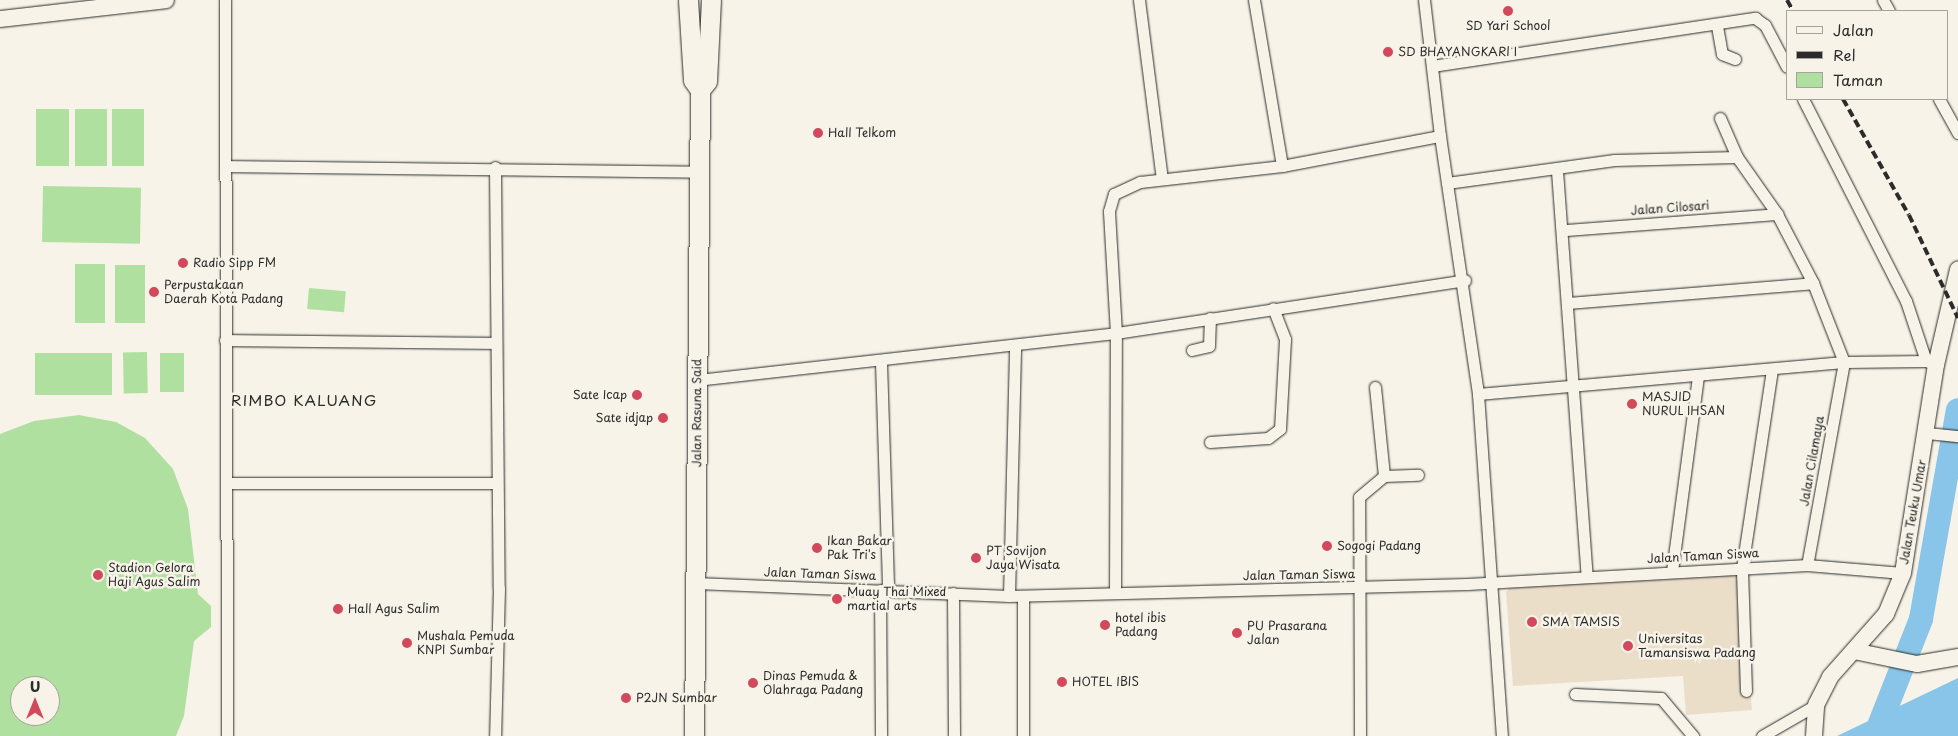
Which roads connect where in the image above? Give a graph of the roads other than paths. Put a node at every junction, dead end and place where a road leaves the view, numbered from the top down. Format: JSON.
{"nodes":[{"id":1,"x":166,"y":0,"type":"edge"},
{"id":2,"x":225,"y":0,"type":"edge"},
{"id":3,"x":688,"y":0,"type":"edge"},
{"id":4,"x":711,"y":0,"type":"edge"},
{"id":5,"x":1139,"y":0,"type":"edge"},
{"id":6,"x":1254,"y":0,"type":"edge"},
{"id":7,"x":1424,"y":0,"type":"edge"},
{"id":8,"x":0,"y":19,"type":"edge"},
{"id":9,"x":1717,"y":26,"type":"junction"},
{"id":10,"x":1735,"y":59,"type":"dead end"},
{"id":11,"x":1786,"y":64,"type":"edge"},
{"id":12,"x":1432,"y":66,"type":"junction"},
{"id":13,"x":700,"y":90,"type":"junction"},
{"id":14,"x":1804,"y":100,"type":"edge"},
{"id":15,"x":1939,"y":100,"type":"edge"},
{"id":16,"x":1720,"y":118,"type":"dead end"},
{"id":17,"x":1958,"y":133,"type":"edge"},
{"id":18,"x":1440,"y":136,"type":"junction"},
{"id":19,"x":1737,"y":156,"type":"junction"},
{"id":20,"x":226,"y":166,"type":"junction"},
{"id":21,"x":1282,"y":166,"type":"junction"},
{"id":22,"x":495,"y":167,"type":"junction"},
{"id":23,"x":1556,"y":171,"type":"junction"},
{"id":24,"x":697,"y":172,"type":"junction"},
{"id":25,"x":1162,"y":179,"type":"junction"},
{"id":26,"x":1447,"y":183,"type":"junction"},
{"id":27,"x":1778,"y":214,"type":"junction"},
{"id":28,"x":1564,"y":230,"type":"junction"},
{"id":29,"x":1958,"y":270,"type":"edge"},
{"id":30,"x":1465,"y":280,"type":"junction"},
{"id":31,"x":1813,"y":283,"type":"junction"},
{"id":32,"x":1567,"y":303,"type":"junction"},
{"id":33,"x":1273,"y":308,"type":"junction"},
{"id":34,"x":1210,"y":318,"type":"junction"},
{"id":35,"x":1116,"y":333,"type":"junction"},
{"id":36,"x":224,"y":340,"type":"junction"},
{"id":37,"x":495,"y":343,"type":"junction"},
{"id":38,"x":1015,"y":346,"type":"junction"},
{"id":39,"x":1192,"y":350,"type":"dead end"},
{"id":40,"x":882,"y":362,"type":"junction"},
{"id":41,"x":1844,"y":362,"type":"junction"},
{"id":42,"x":1931,"y":363,"type":"junction"},
{"id":43,"x":1772,"y":369,"type":"junction"},
{"id":44,"x":1698,"y":376,"type":"junction"},
{"id":45,"x":697,"y":380,"type":"junction"},
{"id":46,"x":1376,"y":386,"type":"dead end"},
{"id":47,"x":1575,"y":386,"type":"junction"},
{"id":48,"x":1478,"y":394,"type":"junction"},
{"id":49,"x":1933,"y":433,"type":"junction"},
{"id":50,"x":1958,"y":436,"type":"edge"},
{"id":51,"x":1210,"y":442,"type":"dead end"},
{"id":52,"x":1418,"y":475,"type":"dead end"},
{"id":53,"x":1384,"y":476,"type":"junction"},
{"id":54,"x":228,"y":483,"type":"junction"},
{"id":55,"x":497,"y":483,"type":"junction"},
{"id":56,"x":1807,"y":565,"type":"junction"},
{"id":57,"x":1742,"y":568,"type":"junction"},
{"id":58,"x":1672,"y":571,"type":"junction"},
{"id":59,"x":1903,"y":573,"type":"junction"},
{"id":60,"x":1587,"y":576,"type":"junction"},
{"id":61,"x":696,"y":583,"type":"junction"},
{"id":62,"x":1491,"y":583,"type":"junction"},
{"id":63,"x":1357,"y":588,"type":"junction"},
{"id":64,"x":884,"y":590,"type":"junction"},
{"id":65,"x":953,"y":593,"type":"junction"},
{"id":66,"x":1115,"y":593,"type":"junction"},
{"id":67,"x":1008,"y":596,"type":"junction"},
{"id":68,"x":1023,"y":596,"type":"junction"},
{"id":69,"x":1854,"y":651,"type":"junction"},
{"id":70,"x":1958,"y":657,"type":"edge"},
{"id":71,"x":1746,"y":691,"type":"dead end"},
{"id":72,"x":1576,"y":694,"type":"dead end"},
{"id":73,"x":1816,"y":705,"type":"junction"},
{"id":74,"x":1814,"y":733,"type":"edge"},
{"id":75,"x":227,"y":736,"type":"edge"},
{"id":76,"x":495,"y":736,"type":"edge"},
{"id":77,"x":694,"y":736,"type":"edge"},
{"id":78,"x":881,"y":736,"type":"edge"},
{"id":79,"x":954,"y":736,"type":"edge"},
{"id":80,"x":1023,"y":736,"type":"edge"},
{"id":81,"x":1360,"y":736,"type":"edge"},
{"id":82,"x":1502,"y":736,"type":"edge"},
{"id":83,"x":1693,"y":736,"type":"edge"},
{"id":84,"x":1762,"y":736,"type":"edge"}],
"edges":[{"from":1,"to":8,"type":"main road"},
{"from":2,"to":20,"type":"street"},
{"from":3,"to":13,"type":"main road"},
{"from":4,"to":13,"type":"main road"},
{"from":5,"to":25,"type":"street"},
{"from":6,"to":21,"type":"street"},
{"from":7,"to":12,"type":"street"},
{"from":9,"to":10,"type":"street"},
{"from":9,"to":11,"type":"street"},
{"from":9,"to":12,"type":"street"},
{"from":12,"to":18,"type":"street"},
{"from":13,"to":24,"type":"main road","name":"Jalan Rasuna Said"},
{"from":14,"to":42,"type":"street"},
{"from":15,"to":17,"type":"street"},
{"from":16,"to":19,"type":"street"},
{"from":18,"to":21,"type":"street"},
{"from":18,"to":26,"type":"street"},
{"from":19,"to":23,"type":"street"},
{"from":19,"to":27,"type":"street"},
{"from":20,"to":22,"type":"street"},
{"from":20,"to":36,"type":"street"},
{"from":21,"to":25,"type":"street"},
{"from":22,"to":24,"type":"street"},
{"from":22,"to":37,"type":"street"},
{"from":23,"to":26,"type":"street"},
{"from":23,"to":28,"type":"street"},
{"from":24,"to":45,"type":"main road","name":"Jalan Rasuna Said"},
{"from":25,"to":35,"type":"street"},
{"from":26,"to":30,"type":"street"},
{"from":27,"to":28,"type":"street","name":"Jalan Cilosari"},
{"from":27,"to":31,"type":"street"},
{"from":28,"to":32,"type":"street"},
{"from":29,"to":42,"type":"main road","name":"Jalan Teuku Umar"},
{"from":30,"to":33,"type":"street"},
{"from":30,"to":48,"type":"street"},
{"from":31,"to":32,"type":"street"},
{"from":31,"to":41,"type":"street"},
{"from":32,"to":47,"type":"street"},
{"from":33,"to":34,"type":"street"},
{"from":33,"to":51,"type":"street"},
{"from":34,"to":35,"type":"street"},
{"from":34,"to":39,"type":"street"},
{"from":35,"to":38,"type":"street"},
{"from":35,"to":66,"type":"street"},
{"from":36,"to":37,"type":"street"},
{"from":36,"to":54,"type":"street"},
{"from":37,"to":55,"type":"street"},
{"from":38,"to":40,"type":"street"},
{"from":38,"to":67,"type":"street"},
{"from":40,"to":45,"type":"street"},
{"from":40,"to":64,"type":"street"},
{"from":41,"to":42,"type":"street"},
{"from":41,"to":43,"type":"street"},
{"from":41,"to":56,"type":"street","name":"Jalan Cilamaya"},
{"from":42,"to":49,"type":"main road","name":"Jalan Teuku Umar"},
{"from":43,"to":44,"type":"street"},
{"from":43,"to":57,"type":"street"},
{"from":44,"to":47,"type":"street"},
{"from":44,"to":58,"type":"street"},
{"from":45,"to":61,"type":"main road","name":"Jalan Rasuna Said"},
{"from":46,"to":53,"type":"street"},
{"from":47,"to":48,"type":"street"},
{"from":47,"to":60,"type":"street"},
{"from":48,"to":62,"type":"street"},
{"from":49,"to":50,"type":"street"},
{"from":49,"to":59,"type":"main road","name":"Jalan Teuku Umar"},
{"from":52,"to":53,"type":"street"},
{"from":53,"to":63,"type":"street"},
{"from":54,"to":55,"type":"street"},
{"from":54,"to":75,"type":"street"},
{"from":55,"to":76,"type":"street"},
{"from":56,"to":57,"type":"street","name":"Jalan Taman Siswa"},
{"from":56,"to":59,"type":"street","name":"Jalan Taman Siswa"},
{"from":57,"to":58,"type":"street","name":"Jalan Taman Siswa"},
{"from":57,"to":71,"type":"street"},
{"from":58,"to":60,"type":"street","name":"Jalan Taman Siswa"},
{"from":59,"to":69,"type":"main road","name":"Jalan Teuku Umar"},
{"from":60,"to":62,"type":"street","name":"Jalan Taman Siswa"},
{"from":61,"to":64,"type":"street","name":"Jalan Taman Siswa"},
{"from":61,"to":77,"type":"main road","name":"Jalan Rasuna Said"},
{"from":62,"to":63,"type":"street","name":"Jalan Taman Siswa"},
{"from":62,"to":82,"type":"street"},
{"from":63,"to":66,"type":"street","name":"Jalan Taman Siswa"},
{"from":63,"to":81,"type":"street"},
{"from":64,"to":65,"type":"street","name":"Jalan Taman Siswa"},
{"from":64,"to":78,"type":"street"},
{"from":65,"to":67,"type":"street","name":"Jalan Taman Siswa"},
{"from":65,"to":79,"type":"street"},
{"from":66,"to":68,"type":"street","name":"Jalan Taman Siswa"},
{"from":67,"to":68,"type":"street","name":"Jalan Taman Siswa"},
{"from":68,"to":80,"type":"street"},
{"from":69,"to":70,"type":"main road"},
{"from":69,"to":73,"type":"main road","name":"Jalan Teuku Umar"},
{"from":72,"to":83,"type":"street"},
{"from":73,"to":74,"type":"main road","name":"Jalan Teuku Umar"},
{"from":73,"to":84,"type":"street"}]}
